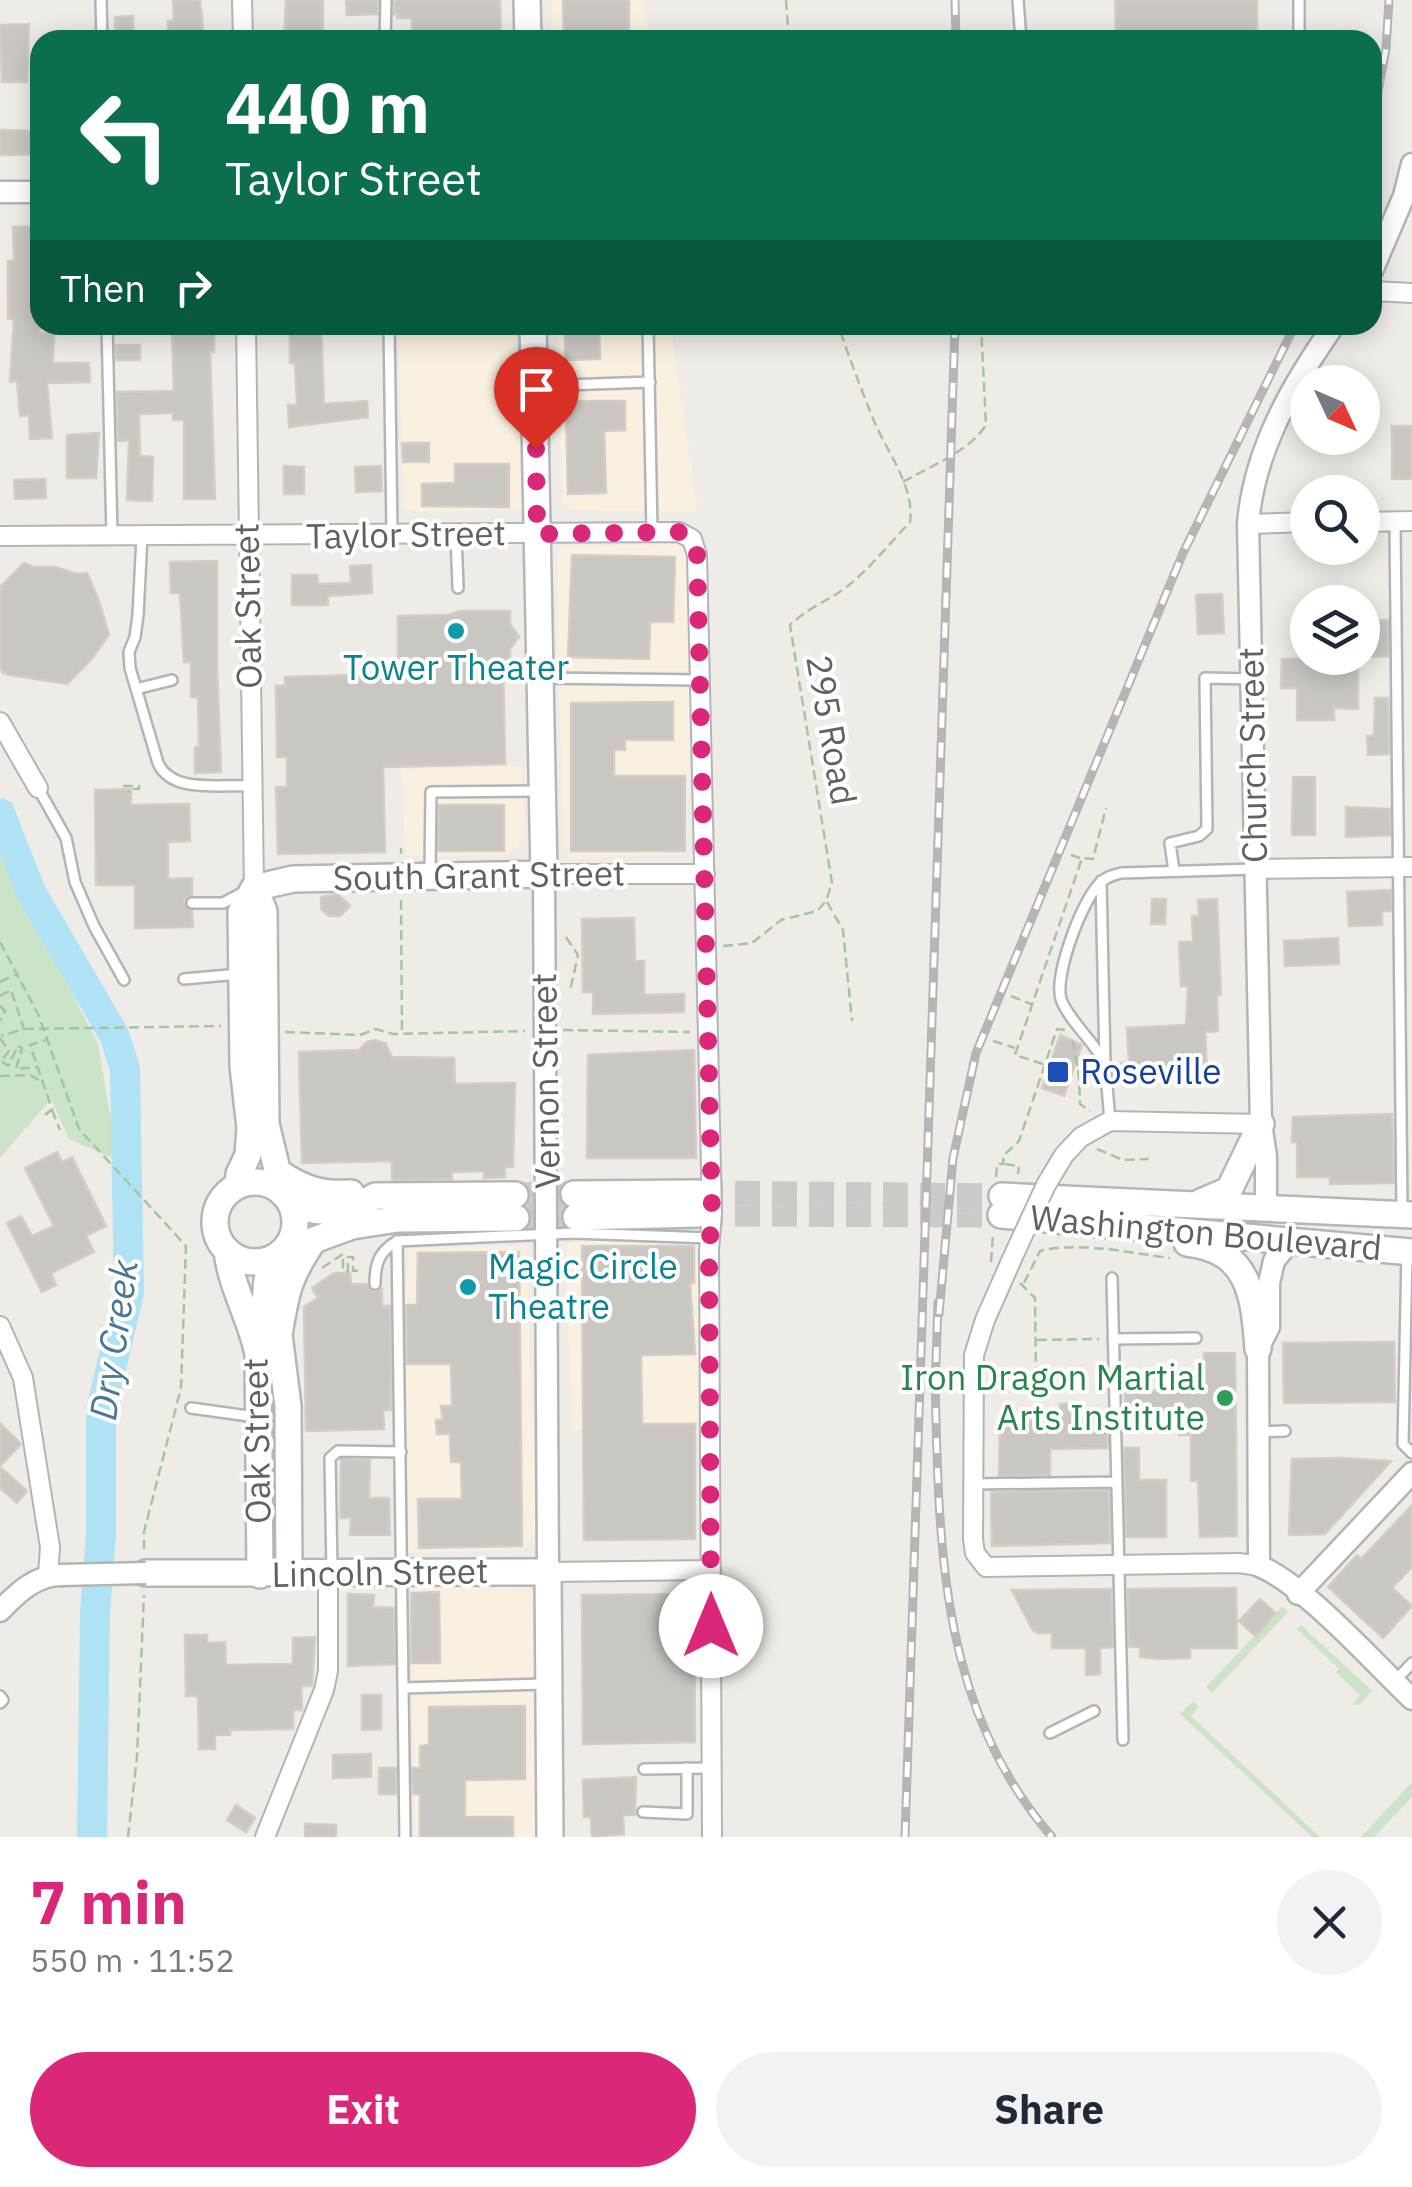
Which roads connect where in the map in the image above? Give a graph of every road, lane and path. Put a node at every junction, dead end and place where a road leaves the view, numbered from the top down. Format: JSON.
{"nodes":[{"id":1,"x":102,"y":0,"type":"edge"},
{"id":2,"x":242,"y":0,"type":"edge"},
{"id":3,"x":386,"y":0,"type":"edge"},
{"id":4,"x":527,"y":0,"type":"edge"},
{"id":5,"x":786,"y":0,"type":"edge"},
{"id":6,"x":1018,"y":0,"type":"edge"},
{"id":7,"x":102,"y":30,"type":"edge"},
{"id":8,"x":243,"y":30,"type":"edge"},
{"id":9,"x":385,"y":30,"type":"edge"},
{"id":10,"x":528,"y":30,"type":"edge"},
{"id":11,"x":788,"y":30,"type":"edge"},
{"id":12,"x":1021,"y":30,"type":"edge"},
{"id":13,"x":1412,"y":164,"type":"edge"},
{"id":14,"x":0,"y":192,"type":"edge"},
{"id":15,"x":30,"y":192,"type":"edge"},
{"id":16,"x":1382,"y":248,"type":"edge"},
{"id":17,"x":1382,"y":292,"type":"edge"},
{"id":18,"x":1412,"y":292,"type":"edge"},
{"id":19,"x":107,"y":335,"type":"edge"},
{"id":20,"x":246,"y":335,"type":"edge"},
{"id":21,"x":389,"y":335,"type":"edge"},
{"id":22,"x":533,"y":335,"type":"edge"},
{"id":23,"x":648,"y":335,"type":"edge"},
{"id":24,"x":842,"y":335,"type":"edge"},
{"id":25,"x":982,"y":335,"type":"edge"},
{"id":26,"x":1327,"y":335,"type":"edge"},
{"id":27,"x":650,"y":382,"type":"junction"},
{"id":28,"x":534,"y":386,"type":"junction"},
{"id":29,"x":903,"y":482,"type":"junction"},
{"id":30,"x":1404,"y":521,"type":"edge"},
{"id":31,"x":1290,"y":523,"type":"edge"},
{"id":32,"x":1248,"y":524,"type":"junction"},
{"id":33,"x":652,"y":533,"type":"junction"},
{"id":34,"x":392,"y":534,"type":"junction"},
{"id":35,"x":456,"y":534,"type":"junction"},
{"id":36,"x":537,"y":534,"type":"junction"},
{"id":37,"x":0,"y":536,"type":"edge"},
{"id":38,"x":112,"y":536,"type":"junction"},
{"id":39,"x":142,"y":536,"type":"junction"},
{"id":40,"x":248,"y":536,"type":"junction"},
{"id":41,"x":458,"y":588,"type":"dead end"},
{"id":42,"x":540,"y":678,"type":"junction"},
{"id":43,"x":1251,"y":679,"type":"junction"},
{"id":44,"x":172,"y":680,"type":"dead end"},
{"id":45,"x":700,"y":680,"type":"junction"},
{"id":46,"x":136,"y":690,"type":"junction"},
{"id":47,"x":0,"y":722,"type":"edge"},
{"id":48,"x":123,"y":786,"type":"dead end"},
{"id":49,"x":250,"y":786,"type":"junction"},
{"id":50,"x":38,"y":788,"type":"joint"},
{"id":51,"x":542,"y":791,"type":"junction"},
{"id":52,"x":129,"y":794,"type":"dead end"},
{"id":53,"x":1071,"y":855,"type":"dead end"},
{"id":54,"x":1082,"y":858,"type":"dead end"},
{"id":55,"x":1406,"y":868,"type":"edge"},
{"id":56,"x":1255,"y":870,"type":"junction"},
{"id":57,"x":1174,"y":871,"type":"junction"},
{"id":58,"x":544,"y":874,"type":"junction"},
{"id":59,"x":705,"y":874,"type":"junction"},
{"id":60,"x":430,"y":875,"type":"junction"},
{"id":61,"x":1101,"y":881,"type":"junction"},
{"id":62,"x":254,"y":888,"type":"junction"},
{"id":63,"x":401,"y":893,"type":"dead end"},
{"id":64,"x":826,"y":901,"type":"junction"},
{"id":65,"x":192,"y":903,"type":"dead end"},
{"id":66,"x":566,"y":936,"type":"dead end"},
{"id":67,"x":0,"y":942,"type":"edge"},
{"id":68,"x":706,"y":948,"type":"junction"},
{"id":69,"x":17,"y":974,"type":"junction"},
{"id":70,"x":242,"y":974,"type":"junction"},
{"id":71,"x":184,"y":979,"type":"dead end"},
{"id":72,"x":124,"y":980,"type":"dead end"},
{"id":73,"x":0,"y":982,"type":"edge"},
{"id":74,"x":570,"y":991,"type":"dead end"},
{"id":75,"x":0,"y":996,"type":"edge"},
{"id":76,"x":1011,"y":996,"type":"dead end"},
{"id":77,"x":1032,"y":1004,"type":"dead end"},
{"id":78,"x":0,"y":1006,"type":"edge"},
{"id":79,"x":0,"y":1021,"type":"edge"},
{"id":80,"x":852,"y":1022,"type":"dead end"},
{"id":81,"x":221,"y":1026,"type":"dead end"},
{"id":82,"x":24,"y":1029,"type":"junction"},
{"id":83,"x":573,"y":1030,"type":"dead end"},
{"id":84,"x":1071,"y":1030,"type":"dead end"},
{"id":85,"x":532,"y":1031,"type":"dead end"},
{"id":86,"x":279,"y":1032,"type":"dead end"},
{"id":87,"x":694,"y":1032,"type":"dead end"},
{"id":88,"x":402,"y":1034,"type":"junction"},
{"id":89,"x":0,"y":1037,"type":"edge"},
{"id":90,"x":47,"y":1040,"type":"junction"},
{"id":91,"x":994,"y":1042,"type":"dead end"},
{"id":92,"x":2,"y":1044,"type":"edge"},
{"id":93,"x":1017,"y":1049,"type":"dead end"},
{"id":94,"x":1105,"y":1063,"type":"junction"},
{"id":95,"x":37,"y":1067,"type":"junction"},
{"id":96,"x":0,"y":1076,"type":"edge"},
{"id":97,"x":42,"y":1082,"type":"junction"},
{"id":98,"x":52,"y":1109,"type":"junction"},
{"id":99,"x":45,"y":1115,"type":"dead end"},
{"id":100,"x":1104,"y":1123,"type":"junction"},
{"id":101,"x":1261,"y":1124,"type":"junction"},
{"id":102,"x":60,"y":1130,"type":"dead end"},
{"id":103,"x":1081,"y":1137,"type":"junction"},
{"id":104,"x":1149,"y":1159,"type":"dead end"},
{"id":105,"x":1003,"y":1164,"type":"dead end"},
{"id":106,"x":238,"y":1186,"type":"junction"},
{"id":107,"x":284,"y":1189,"type":"junction"},
{"id":108,"x":1007,"y":1197,"type":"junction"},
{"id":109,"x":698,"y":1204,"type":"tunnel mouth"},
{"id":110,"x":1198,"y":1204,"type":"junction"},
{"id":111,"x":575,"y":1206,"type":"tunnel mouth"},
{"id":112,"x":1266,"y":1206,"type":"junction"},
{"id":113,"x":1407,"y":1215,"type":"edge"},
{"id":114,"x":1106,"y":1223,"type":"junction"},
{"id":115,"x":548,"y":1234,"type":"junction"},
{"id":116,"x":710,"y":1238,"type":"junction"},
{"id":117,"x":396,"y":1241,"type":"junction"},
{"id":118,"x":1290,"y":1241,"type":"junction"},
{"id":119,"x":313,"y":1242,"type":"junction"},
{"id":120,"x":227,"y":1251,"type":"junction"},
{"id":121,"x":1410,"y":1252,"type":"edge"},
{"id":122,"x":279,"y":1254,"type":"junction"},
{"id":123,"x":1170,"y":1258,"type":"dead end"},
{"id":124,"x":368,"y":1270,"type":"dead end"},
{"id":125,"x":1112,"y":1278,"type":"dead end"},
{"id":126,"x":313,"y":1279,"type":"dead end"},
{"id":127,"x":375,"y":1284,"type":"dead end"},
{"id":128,"x":1023,"y":1284,"type":"dead end"},
{"id":129,"x":1408,"y":1296,"type":"edge"},
{"id":130,"x":0,"y":1326,"type":"edge"},
{"id":131,"x":279,"y":1334,"type":"junction"},
{"id":132,"x":1196,"y":1338,"type":"dead end"},
{"id":133,"x":1113,"y":1339,"type":"junction"},
{"id":134,"x":1036,"y":1340,"type":"dead end"},
{"id":135,"x":1258,"y":1349,"type":"junction"},
{"id":136,"x":191,"y":1408,"type":"dead end"},
{"id":137,"x":259,"y":1417,"type":"junction"},
{"id":138,"x":1285,"y":1431,"type":"dead end"},
{"id":139,"x":1258,"y":1432,"type":"junction"},
{"id":140,"x":401,"y":1452,"type":"junction"},
{"id":141,"x":1412,"y":1453,"type":"edge"},
{"id":142,"x":1412,"y":1473,"type":"edge"},
{"id":143,"x":1115,"y":1482,"type":"junction"},
{"id":144,"x":973,"y":1484,"type":"junction"},
{"id":145,"x":1118,"y":1564,"type":"junction"},
{"id":146,"x":1258,"y":1566,"type":"junction"},
{"id":147,"x":711,"y":1570,"type":"junction"},
{"id":148,"x":548,"y":1572,"type":"junction"},
{"id":149,"x":402,"y":1573,"type":"junction"},
{"id":150,"x":289,"y":1574,"type":"junction"},
{"id":151,"x":330,"y":1574,"type":"junction"},
{"id":152,"x":55,"y":1575,"type":"junction"},
{"id":153,"x":145,"y":1575,"type":"junction"},
{"id":154,"x":260,"y":1575,"type":"junction"},
{"id":155,"x":1298,"y":1594,"type":"junction"},
{"id":156,"x":0,"y":1611,"type":"edge"},
{"id":157,"x":1412,"y":1664,"type":"edge"},
{"id":158,"x":1394,"y":1682,"type":"junction"},
{"id":159,"x":549,"y":1684,"type":"junction"},
{"id":160,"x":403,"y":1688,"type":"junction"},
{"id":161,"x":1412,"y":1699,"type":"edge"},
{"id":162,"x":1094,"y":1711,"type":"dead end"},
{"id":163,"x":1050,"y":1734,"type":"dead end"},
{"id":164,"x":1123,"y":1740,"type":"dead end"},
{"id":165,"x":687,"y":1768,"type":"junction"},
{"id":166,"x":712,"y":1768,"type":"junction"},
{"id":167,"x":644,"y":1769,"type":"dead end"},
{"id":168,"x":642,"y":1812,"type":"dead end"},
{"id":169,"x":128,"y":1837,"type":"edge"},
{"id":170,"x":265,"y":1837,"type":"edge"},
{"id":171,"x":405,"y":1837,"type":"edge"},
{"id":172,"x":550,"y":1837,"type":"edge"},
{"id":173,"x":712,"y":1837,"type":"edge"}],
"edges":[{"from":1,"to":7,"type":"lane"},
{"from":2,"to":8,"type":"street"},
{"from":3,"to":9,"type":"lane"},
{"from":4,"to":10,"type":"main road"},
{"from":5,"to":11,"type":"path"},
{"from":6,"to":12,"type":"lane"},
{"from":13,"to":16,"type":"street"},
{"from":14,"to":15,"type":"street"},
{"from":17,"to":18,"type":"street"},
{"from":19,"to":38,"type":"lane"},
{"from":20,"to":40,"type":"street","name":"Oak Street"},
{"from":21,"to":34,"type":"lane"},
{"from":22,"to":28,"type":"main road","name":"Vernon Street"},
{"from":23,"to":27,"type":"lane"},
{"from":24,"to":29,"type":"path","name":"295 Road"},
{"from":25,"to":29,"type":"path"},
{"from":26,"to":32,"type":"street","name":"Church Street"},
{"from":27,"to":28,"type":"lane"},
{"from":27,"to":33,"type":"lane"},
{"from":28,"to":36,"type":"main road","name":"Vernon Street"},
{"from":29,"to":64,"type":"path","name":"295 Road"},
{"from":30,"to":55,"type":"lane"},
{"from":31,"to":32,"type":"street"},
{"from":32,"to":43,"type":"street","name":"Church Street"},
{"from":33,"to":36,"type":"street","name":"Taylor Street"},
{"from":33,"to":45,"type":"street","name":"Taylor Street"},
{"from":34,"to":35,"type":"street","name":"Taylor Street"},
{"from":34,"to":40,"type":"street","name":"Taylor Street"},
{"from":35,"to":36,"type":"street","name":"Taylor Street"},
{"from":35,"to":41,"type":"lane"},
{"from":36,"to":42,"type":"main road","name":"Vernon Street"},
{"from":37,"to":38,"type":"street","name":"Taylor Street"},
{"from":38,"to":39,"type":"street","name":"Taylor Street"},
{"from":39,"to":40,"type":"street","name":"Taylor Street"},
{"from":39,"to":46,"type":"lane"},
{"from":40,"to":49,"type":"street","name":"Oak Street"},
{"from":42,"to":45,"type":"lane"},
{"from":42,"to":51,"type":"main road","name":"Vernon Street"},
{"from":43,"to":56,"type":"street","name":"Church Street"},
{"from":43,"to":57,"type":"lane"},
{"from":44,"to":46,"type":"lane"},
{"from":45,"to":59,"type":"street"},
{"from":46,"to":49,"type":"lane"},
{"from":47,"to":50,"type":"street"},
{"from":48,"to":52,"type":"path"},
{"from":49,"to":62,"type":"street","name":"Oak Street"},
{"from":50,"to":72,"type":"lane"},
{"from":51,"to":58,"type":"main road","name":"Vernon Street"},
{"from":51,"to":60,"type":"lane"},
{"from":53,"to":54,"type":"path"},
{"from":55,"to":56,"type":"street"},
{"from":55,"to":113,"type":"lane"},
{"from":56,"to":57,"type":"lane"},
{"from":56,"to":101,"type":"street","name":"Church Street"},
{"from":57,"to":61,"type":"lane"},
{"from":58,"to":59,"type":"street","name":"South Grant Street"},
{"from":58,"to":60,"type":"main road","name":"South Grant Street"},
{"from":58,"to":115,"type":"street","name":"Vernon Street"},
{"from":59,"to":68,"type":"street"},
{"from":60,"to":62,"type":"main road","name":"South Grant Street"},
{"from":61,"to":94,"type":"lane"},
{"from":61,"to":94,"type":"lane"},
{"from":62,"to":65,"type":"lane"},
{"from":62,"to":70,"type":"main road","name":"Oak Street"},
{"from":62,"to":107,"type":"main road","name":"Oak Street"},
{"from":63,"to":88,"type":"path"},
{"from":64,"to":68,"type":"path"},
{"from":64,"to":80,"type":"path"},
{"from":66,"to":74,"type":"path"},
{"from":67,"to":69,"type":"path"},
{"from":68,"to":116,"type":"street"},
{"from":69,"to":73,"type":"path"},
{"from":69,"to":90,"type":"path"},
{"from":70,"to":71,"type":"lane"},
{"from":70,"to":106,"type":"main road","name":"Oak Street"},
{"from":75,"to":82,"type":"path"},
{"from":76,"to":77,"type":"path"},
{"from":78,"to":79,"type":"path"},
{"from":81,"to":82,"type":"path","bridge":true},
{"from":82,"to":89,"type":"path"},
{"from":83,"to":87,"type":"path"},
{"from":84,"to":100,"type":"path"},
{"from":85,"to":88,"type":"path"},
{"from":86,"to":88,"type":"path"},
{"from":89,"to":92,"type":"path"},
{"from":90,"to":95,"type":"path"},
{"from":90,"to":153,"type":"path"},
{"from":91,"to":93,"type":"path"},
{"from":92,"to":95,"type":"path"},
{"from":94,"to":100,"type":"lane"},
{"from":95,"to":97,"type":"path"},
{"from":96,"to":97,"type":"path"},
{"from":97,"to":98,"type":"path"},
{"from":98,"to":99,"type":"path"},
{"from":98,"to":102,"type":"path"},
{"from":100,"to":101,"type":"street"},
{"from":100,"to":103,"type":"street"},
{"from":101,"to":110,"type":"main road"},
{"from":101,"to":112,"type":"street","name":"Church Street"},
{"from":103,"to":104,"type":"path"},
{"from":103,"to":144,"type":"street","bridge":true},
{"from":105,"to":108,"type":"path"},
{"from":106,"to":107,"type":"main road"},
{"from":106,"to":120,"type":"main road"},
{"from":107,"to":119,"type":"main road"},
{"from":107,"to":122,"type":"main road"},
{"from":108,"to":110,"type":"main road","name":"Washington Boulevard"},
{"from":108,"to":114,"type":"main road","name":"Washington Boulevard"},
{"from":109,"to":111,"type":"main road"},
{"from":110,"to":112,"type":"main road","name":"Washington Boulevard"},
{"from":112,"to":113,"type":"main road","name":"Washington Boulevard"},
{"from":114,"to":118,"type":"main road","name":"Washington Boulevard"},
{"from":114,"to":135,"type":"main road"},
{"from":115,"to":116,"type":"lane"},
{"from":115,"to":117,"type":"lane"},
{"from":115,"to":148,"type":"street","name":"Vernon Street"},
{"from":116,"to":147,"type":"street"},
{"from":117,"to":127,"type":"lane"},
{"from":117,"to":140,"type":"lane"},
{"from":118,"to":121,"type":"main road","name":"Washington Boulevard"},
{"from":118,"to":135,"type":"street"},
{"from":119,"to":122,"type":"main road"},
{"from":119,"to":131,"type":"main road"},
{"from":120,"to":122,"type":"main road"},
{"from":120,"to":137,"type":"main road","name":"Oak Street"},
{"from":121,"to":129,"type":"lane"},
{"from":122,"to":131,"type":"main road","name":"Oak Street"},
{"from":123,"to":128,"type":"path"},
{"from":124,"to":126,"type":"path"},
{"from":125,"to":133,"type":"lane"},
{"from":129,"to":141,"type":"lane"},
{"from":130,"to":152,"type":"street"},
{"from":131,"to":150,"type":"main road","name":"Oak Street"},
{"from":132,"to":133,"type":"lane"},
{"from":133,"to":134,"type":"path"},
{"from":133,"to":143,"type":"lane"},
{"from":135,"to":139,"type":"street"},
{"from":136,"to":137,"type":"lane"},
{"from":137,"to":154,"type":"main road","name":"Oak Street"},
{"from":138,"to":139,"type":"lane"},
{"from":139,"to":146,"type":"street"},
{"from":140,"to":149,"type":"lane"},
{"from":140,"to":151,"type":"lane"},
{"from":142,"to":155,"type":"street"},
{"from":143,"to":144,"type":"lane"},
{"from":143,"to":145,"type":"lane"},
{"from":144,"to":145,"type":"street"},
{"from":145,"to":146,"type":"street"},
{"from":145,"to":164,"type":"lane"},
{"from":146,"to":155,"type":"street"},
{"from":147,"to":148,"type":"street","name":"Lincoln Street"},
{"from":147,"to":166,"type":"street"},
{"from":148,"to":149,"type":"main road","name":"Lincoln Street"},
{"from":148,"to":159,"type":"main road","name":"Vernon Street"},
{"from":149,"to":151,"type":"main road","name":"Lincoln Street"},
{"from":149,"to":160,"type":"lane"},
{"from":150,"to":151,"type":"main road","name":"Lincoln Street"},
{"from":150,"to":154,"type":"main road","name":"Lincoln Street"},
{"from":151,"to":170,"type":"street"},
{"from":152,"to":153,"type":"street","name":"Lincoln Street","bridge":true},
{"from":152,"to":156,"type":"street"},
{"from":153,"to":154,"type":"main road","name":"Lincoln Street"},
{"from":153,"to":169,"type":"path"},
{"from":155,"to":158,"type":"street"},
{"from":157,"to":158,"type":"lane"},
{"from":158,"to":161,"type":"street"},
{"from":159,"to":160,"type":"lane"},
{"from":159,"to":172,"type":"main road","name":"Vernon Street"},
{"from":160,"to":171,"type":"lane"},
{"from":162,"to":163,"type":"lane"},
{"from":165,"to":166,"type":"lane"},
{"from":165,"to":167,"type":"lane"},
{"from":165,"to":168,"type":"lane"},
{"from":166,"to":173,"type":"street"}]}
